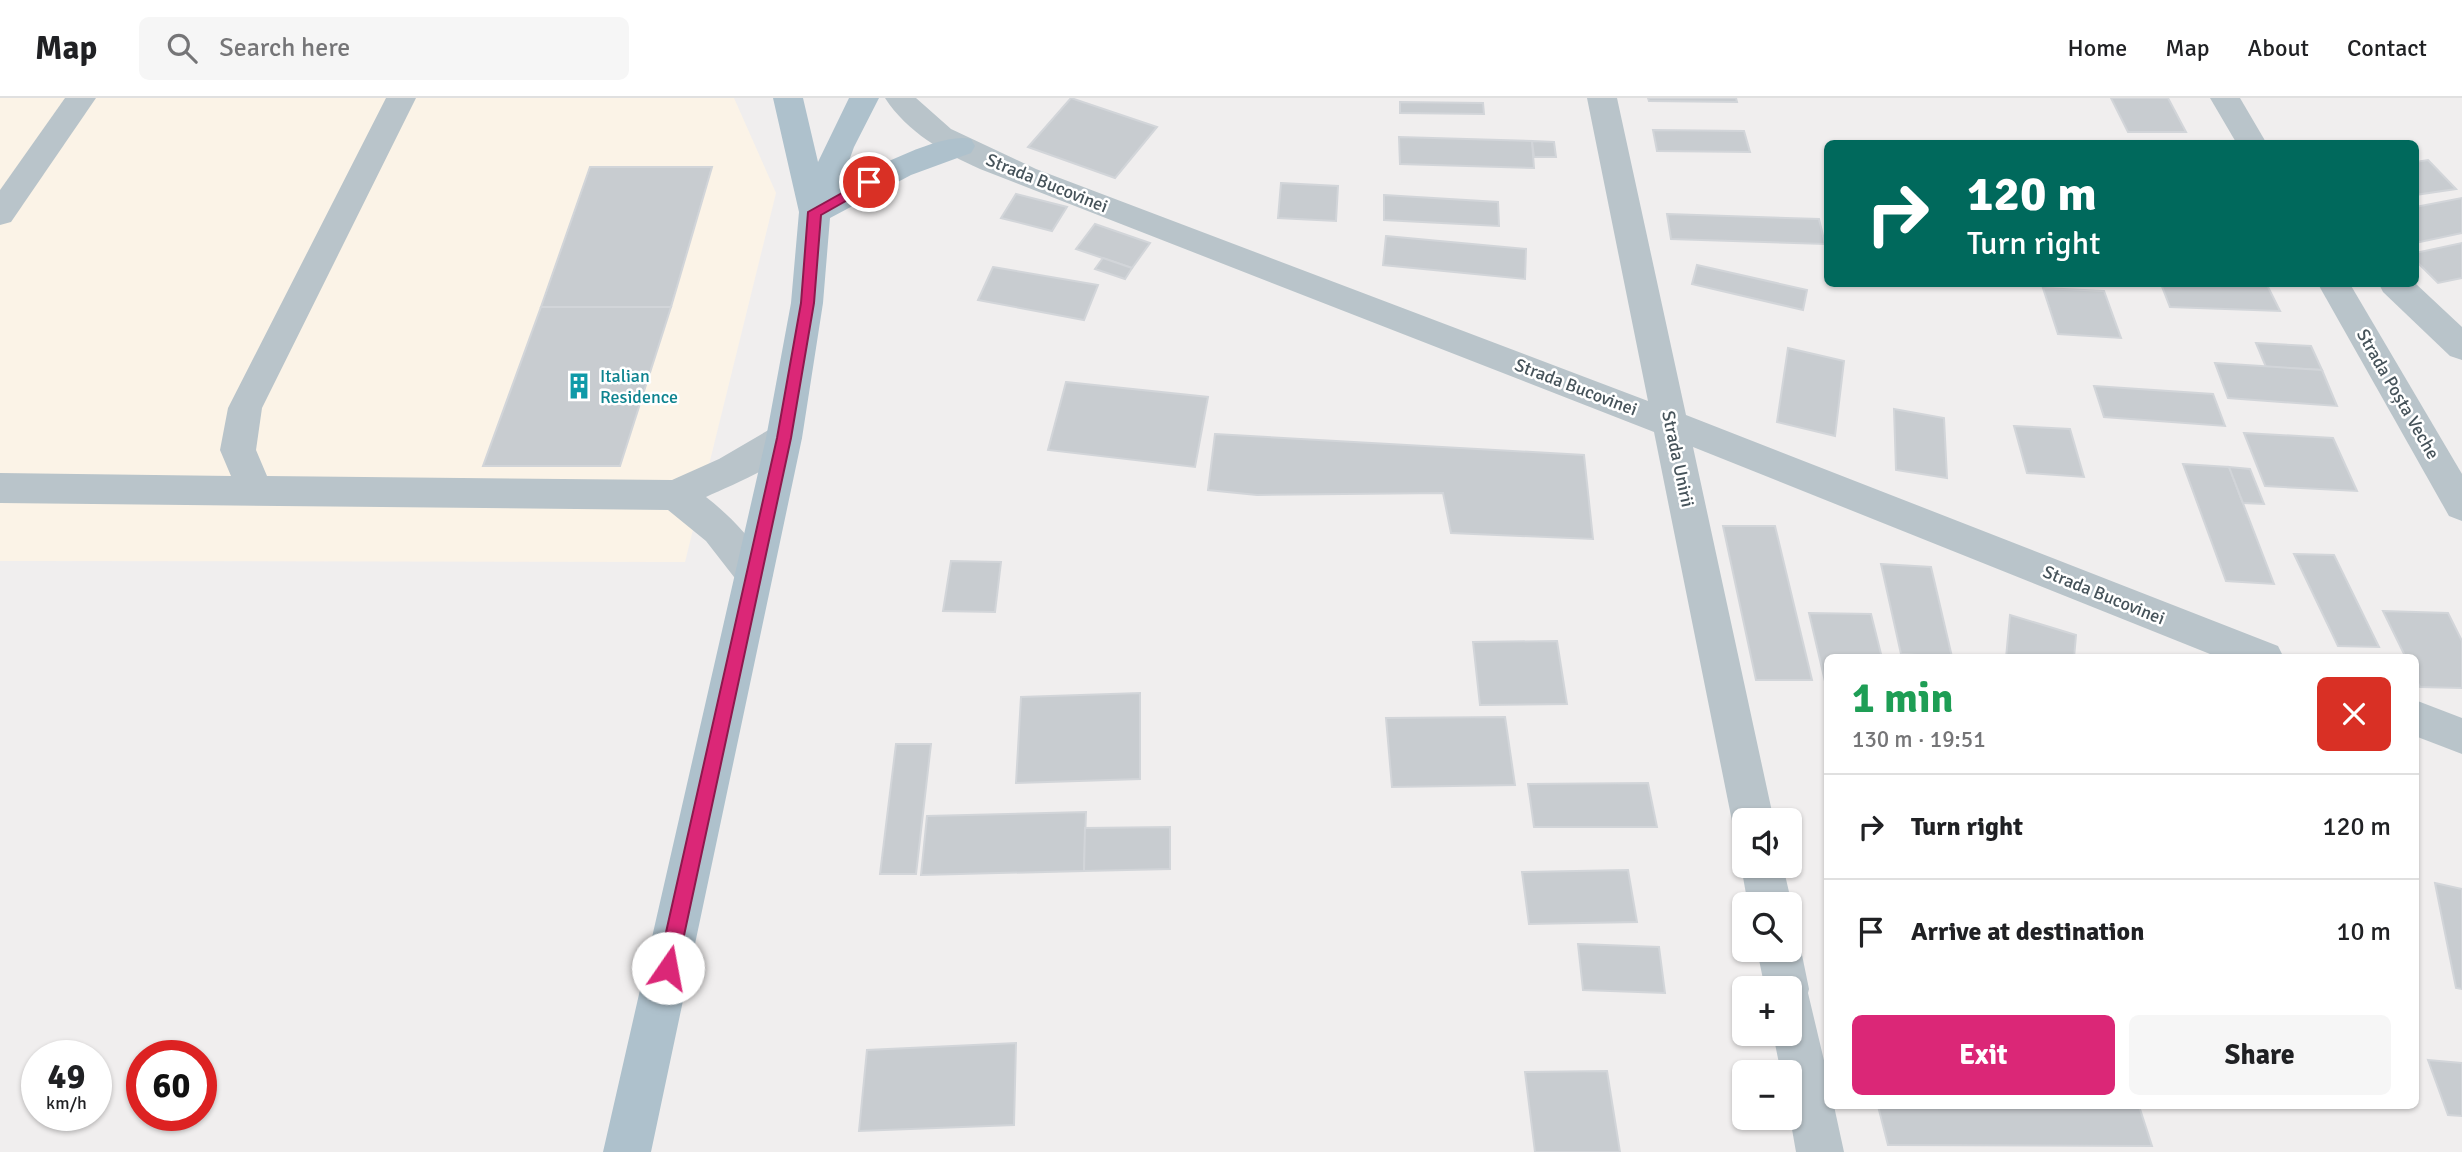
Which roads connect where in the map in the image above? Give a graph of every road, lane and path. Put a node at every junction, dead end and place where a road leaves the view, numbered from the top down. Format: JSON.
{"nodes":[{"id":1,"x":81,"y":98,"type":"edge"},
{"id":2,"x":401,"y":98,"type":"edge"},
{"id":3,"x":788,"y":98,"type":"edge"},
{"id":4,"x":864,"y":98,"type":"edge"},
{"id":5,"x":900,"y":98,"type":"edge"},
{"id":6,"x":1602,"y":98,"type":"edge"},
{"id":7,"x":2225,"y":98,"type":"edge"},
{"id":8,"x":2250,"y":140,"type":"edge"},
{"id":9,"x":960,"y":146,"type":"junction"},
{"id":10,"x":815,"y":212,"type":"junction"},
{"id":11,"x":0,"y":214,"type":"edge"},
{"id":12,"x":2336,"y":287,"type":"edge"},
{"id":13,"x":2398,"y":287,"type":"edge"},
{"id":14,"x":2462,"y":347,"type":"edge"},
{"id":15,"x":1670,"y":423,"type":"junction"},
{"id":16,"x":784,"y":438,"type":"junction"},
{"id":17,"x":0,"y":488,"type":"edge"},
{"id":18,"x":255,"y":489,"type":"junction"},
{"id":19,"x":675,"y":495,"type":"junction"},
{"id":20,"x":2462,"y":506,"type":"edge"},
{"id":21,"x":754,"y":575,"type":"junction"},
{"id":22,"x":2254,"y":654,"type":"edge"},
{"id":23,"x":2419,"y":720,"type":"edge"},
{"id":24,"x":2462,"y":736,"type":"edge"},
{"id":25,"x":1750,"y":808,"type":"edge"},
{"id":26,"x":1798,"y":1046,"type":"edge"},
{"id":27,"x":627,"y":1152,"type":"edge"},
{"id":28,"x":1820,"y":1152,"type":"edge"}],
"edges":[{"from":1,"to":11,"type":"street"},
{"from":2,"to":18,"type":"street"},
{"from":3,"to":10,"type":"main road"},
{"from":4,"to":10,"type":"main road"},
{"from":5,"to":9,"type":"street","name":"Strada Bucovinei"},
{"from":6,"to":15,"type":"street","name":"Strada Unirii"},
{"from":7,"to":8,"type":"street"},
{"from":9,"to":10,"type":"main road"},
{"from":9,"to":15,"type":"street","name":"Strada Bucovinei"},
{"from":10,"to":16,"type":"main road"},
{"from":12,"to":20,"type":"street","name":"Strada Poșta Veche"},
{"from":13,"to":14,"type":"street"},
{"from":15,"to":22,"type":"street","name":"Strada Bucovinei"},
{"from":15,"to":25,"type":"street","name":"Strada Unirii"},
{"from":16,"to":19,"type":"street"},
{"from":16,"to":21,"type":"main road"},
{"from":17,"to":18,"type":"street"},
{"from":18,"to":19,"type":"street"},
{"from":19,"to":21,"type":"street"},
{"from":21,"to":27,"type":"main road"},
{"from":23,"to":24,"type":"street"},
{"from":26,"to":28,"type":"street"}]}
